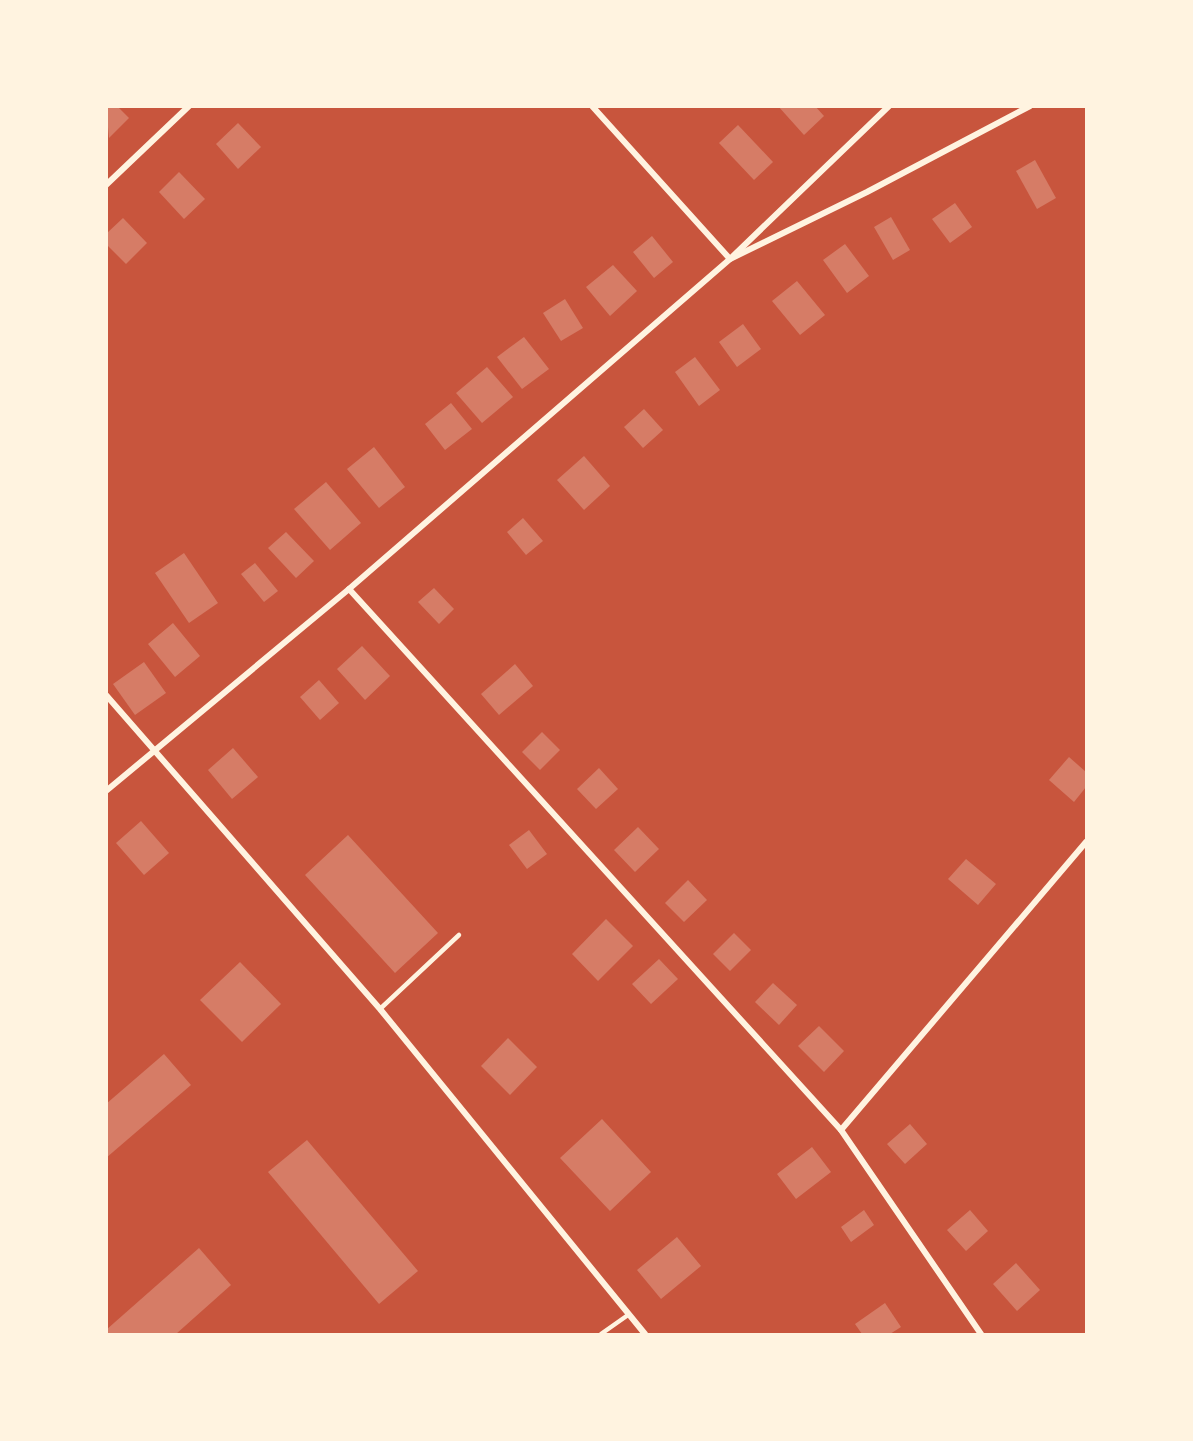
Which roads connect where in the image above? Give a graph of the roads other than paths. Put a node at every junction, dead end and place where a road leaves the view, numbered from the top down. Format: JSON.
{"nodes":[{"id":1,"x":189,"y":106,"type":"edge"},
{"id":2,"x":592,"y":106,"type":"edge"},
{"id":3,"x":889,"y":106,"type":"edge"},
{"id":4,"x":1030,"y":106,"type":"edge"},
{"id":5,"x":106,"y":185,"type":"edge"},
{"id":6,"x":729,"y":259,"type":"junction"},
{"id":7,"x":349,"y":589,"type":"junction"},
{"id":8,"x":106,"y":695,"type":"edge"},
{"id":9,"x":154,"y":751,"type":"junction"},
{"id":10,"x":106,"y":791,"type":"edge"},
{"id":11,"x":1086,"y":842,"type":"edge"},
{"id":12,"x":459,"y":935,"type":"dead end"},
{"id":13,"x":380,"y":1009,"type":"junction"},
{"id":14,"x":841,"y":1130,"type":"junction"},
{"id":15,"x":628,"y":1315,"type":"junction"},
{"id":16,"x":601,"y":1335,"type":"edge"},
{"id":17,"x":645,"y":1335,"type":"edge"},
{"id":18,"x":981,"y":1335,"type":"edge"}],
"edges":[{"from":1,"to":5,"type":"street"},
{"from":2,"to":6,"type":"street"},
{"from":3,"to":6,"type":"street"},
{"from":4,"to":6,"type":"street"},
{"from":6,"to":7,"type":"street"},
{"from":7,"to":9,"type":"street"},
{"from":7,"to":14,"type":"street"},
{"from":8,"to":9,"type":"street"},
{"from":9,"to":10,"type":"street"},
{"from":9,"to":13,"type":"street"},
{"from":11,"to":14,"type":"street"},
{"from":12,"to":13,"type":"lane"},
{"from":13,"to":15,"type":"street"},
{"from":14,"to":18,"type":"street"},
{"from":15,"to":16,"type":"lane"},
{"from":15,"to":17,"type":"street"}]}
